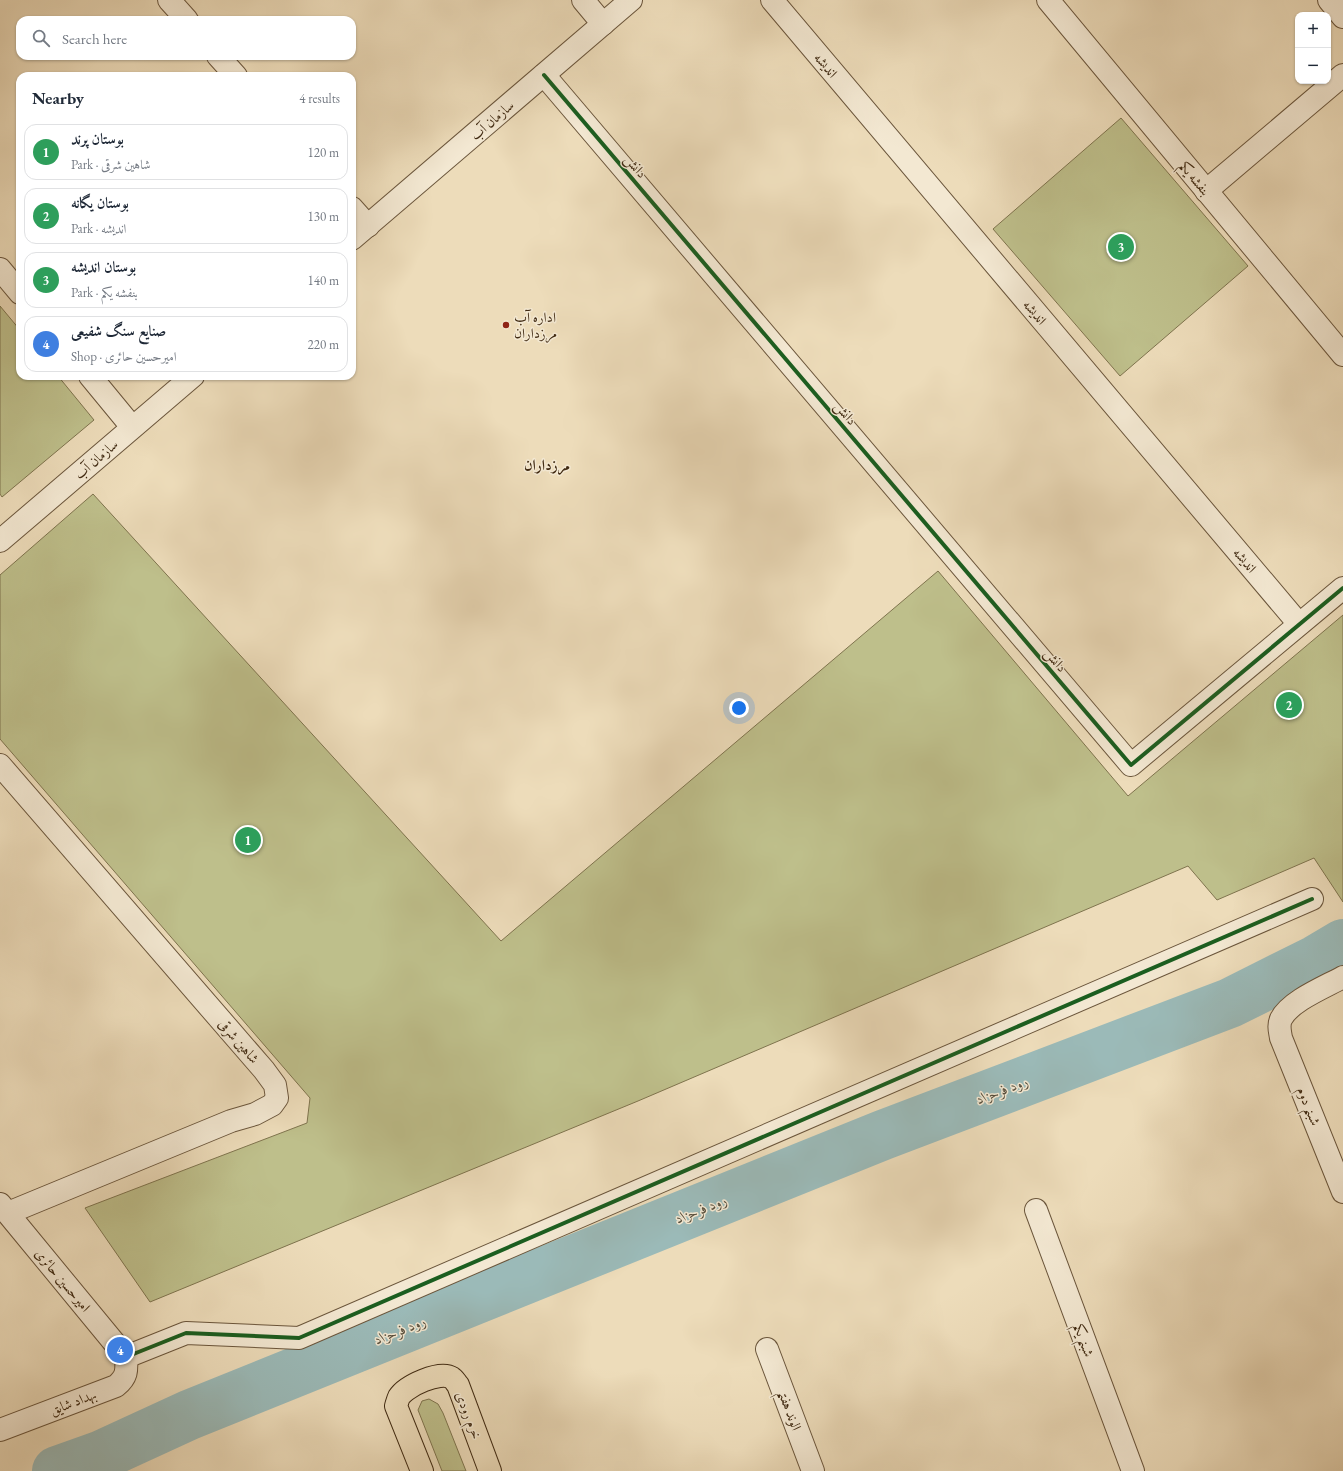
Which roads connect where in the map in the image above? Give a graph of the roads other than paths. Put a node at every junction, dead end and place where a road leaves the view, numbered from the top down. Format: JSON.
{"nodes":[{"id":1,"x":169,"y":0,"type":"edge"},
{"id":2,"x":583,"y":0,"type":"edge"},
{"id":3,"x":631,"y":0,"type":"edge"},
{"id":4,"x":772,"y":0,"type":"edge"},
{"id":5,"x":1048,"y":0,"type":"edge"},
{"id":6,"x":1329,"y":0,"type":"edge"},
{"id":7,"x":183,"y":16,"type":"edge"},
{"id":8,"x":1343,"y":17,"type":"edge"},
{"id":9,"x":603,"y":24,"type":"junction"},
{"id":10,"x":222,"y":60,"type":"edge"},
{"id":11,"x":232,"y":72,"type":"edge"},
{"id":12,"x":544,"y":75,"type":"junction"},
{"id":13,"x":1343,"y":76,"type":"edge"},
{"id":14,"x":1206,"y":191,"type":"junction"},
{"id":15,"x":356,"y":220,"type":"edge"},
{"id":16,"x":360,"y":233,"type":"edge"},
{"id":17,"x":0,"y":269,"type":"edge"},
{"id":18,"x":16,"y":288,"type":"edge"},
{"id":19,"x":1343,"y":355,"type":"edge"},
{"id":20,"x":93,"y":380,"type":"edge"},
{"id":21,"x":187,"y":380,"type":"edge"},
{"id":22,"x":132,"y":428,"type":"junction"},
{"id":23,"x":0,"y":541,"type":"edge"},
{"id":24,"x":1343,"y":588,"type":"edge"},
{"id":25,"x":1299,"y":624,"type":"junction"},
{"id":26,"x":0,"y":765,"type":"edge"},
{"id":27,"x":1312,"y":899,"type":"dead end"},
{"id":28,"x":1343,"y":977,"type":"edge"},
{"id":29,"x":1343,"y":1192,"type":"edge"},
{"id":30,"x":4,"y":1208,"type":"edge"},
{"id":31,"x":1036,"y":1210,"type":"dead end"},
{"id":32,"x":767,"y":1349,"type":"dead end"},
{"id":33,"x":126,"y":1357,"type":"junction"},
{"id":34,"x":0,"y":1430,"type":"edge"},
{"id":35,"x":422,"y":1471,"type":"edge"},
{"id":36,"x":490,"y":1471,"type":"edge"},
{"id":37,"x":813,"y":1471,"type":"edge"},
{"id":38,"x":1133,"y":1471,"type":"edge"}],
"edges":[{"from":1,"to":7,"type":"street"},
{"from":2,"to":9,"type":"street"},
{"from":3,"to":9,"type":"street","name":"سازمان آب"},
{"from":4,"to":25,"type":"street","name":"اندیشه"},
{"from":5,"to":14,"type":"street","name":"بنفشه یکم"},
{"from":6,"to":8,"type":"street"},
{"from":9,"to":12,"type":"street","name":"سازمان آب"},
{"from":10,"to":11,"type":"street"},
{"from":12,"to":16,"type":"street","name":"سازمان آب"},
{"from":12,"to":25,"type":"street","name":"دانش"},
{"from":13,"to":14,"type":"street"},
{"from":14,"to":19,"type":"street","name":"بنفشه یکم"},
{"from":15,"to":16,"type":"street"},
{"from":17,"to":18,"type":"street"},
{"from":20,"to":22,"type":"street"},
{"from":21,"to":22,"type":"street","name":"سازمان آب"},
{"from":22,"to":23,"type":"street","name":"سازمان آب"},
{"from":24,"to":25,"type":"street"},
{"from":26,"to":30,"type":"street","name":"شاهین شرقی"},
{"from":27,"to":33,"type":"street"},
{"from":28,"to":29,"type":"street","name":"شبنم دوم"},
{"from":30,"to":33,"type":"street","name":"امیرحسین حائری"},
{"from":31,"to":38,"type":"street","name":"شبنم یکم"},
{"from":32,"to":37,"type":"street","name":"الوند هفتم"},
{"from":33,"to":34,"type":"street","name":"بهداد شایق"},
{"from":35,"to":36,"type":"main road","name":"خرم رودی"}]}
